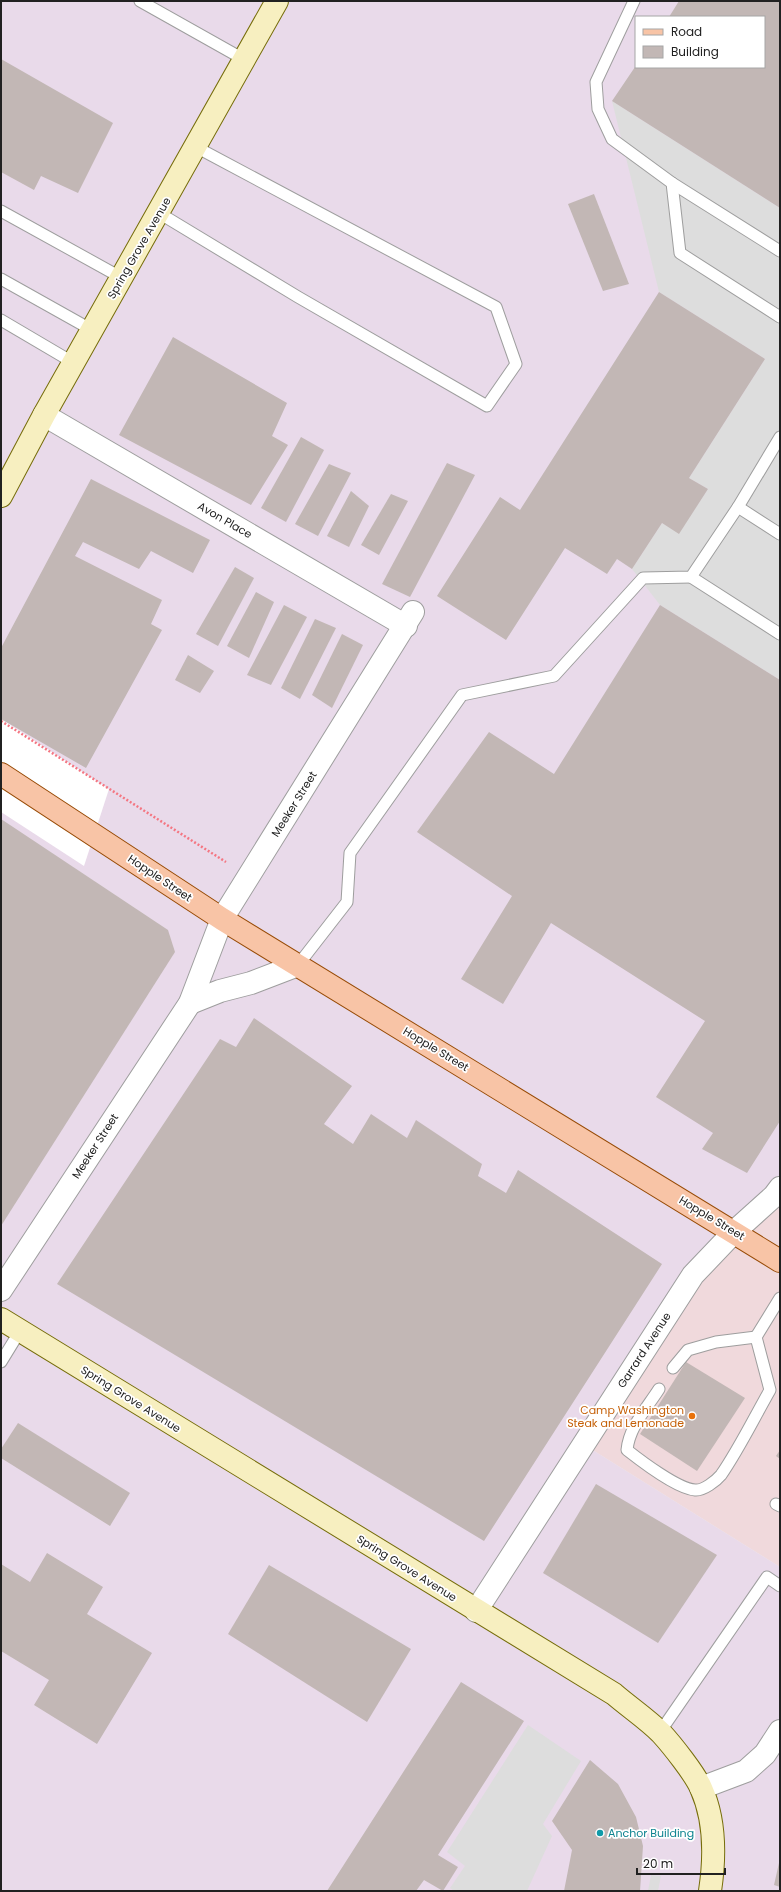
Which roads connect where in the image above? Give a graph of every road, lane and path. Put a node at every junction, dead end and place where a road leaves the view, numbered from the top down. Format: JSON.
{"nodes":[{"id":1,"x":140,"y":1,"type":"edge"},
{"id":2,"x":277,"y":1,"type":"edge"},
{"id":3,"x":634,"y":1,"type":"edge"},
{"id":4,"x":245,"y":60,"type":"junction"},
{"id":5,"x":196,"y":147,"type":"junction"},
{"id":6,"x":672,"y":183,"type":"junction"},
{"id":7,"x":1,"y":211,"type":"edge"},
{"id":8,"x":159,"y":213,"type":"junction"},
{"id":9,"x":780,"y":251,"type":"edge"},
{"id":10,"x":122,"y":278,"type":"junction"},
{"id":11,"x":1,"y":279,"type":"edge"},
{"id":12,"x":780,"y":318,"type":"edge"},
{"id":13,"x":1,"y":320,"type":"edge"},
{"id":14,"x":92,"y":330,"type":"junction"},
{"id":15,"x":74,"y":363,"type":"junction"},
{"id":16,"x":44,"y":415,"type":"junction"},
{"id":17,"x":780,"y":437,"type":"edge"},
{"id":18,"x":1,"y":496,"type":"edge"},
{"id":19,"x":738,"y":507,"type":"junction"},
{"id":20,"x":780,"y":534,"type":"edge"},
{"id":21,"x":691,"y":577,"type":"junction"},
{"id":22,"x":409,"y":619,"type":"joint"},
{"id":23,"x":780,"y":634,"type":"edge"},
{"id":24,"x":1,"y":721,"type":"edge"},
{"id":25,"x":1,"y":774,"type":"edge"},
{"id":26,"x":217,"y":856,"type":"dead end"},
{"id":27,"x":222,"y":919,"type":"junction"},
{"id":28,"x":298,"y":965,"type":"junction"},
{"id":29,"x":190,"y":1003,"type":"junction"},
{"id":30,"x":780,"y":1188,"type":"edge"},
{"id":31,"x":734,"y":1232,"type":"junction"},
{"id":32,"x":780,"y":1261,"type":"edge"},
{"id":33,"x":1,"y":1290,"type":"edge"},
{"id":34,"x":780,"y":1298,"type":"edge"},
{"id":35,"x":1,"y":1319,"type":"edge"},
{"id":36,"x":20,"y":1331,"type":"junction"},
{"id":37,"x":756,"y":1337,"type":"junction"},
{"id":38,"x":1,"y":1362,"type":"edge"},
{"id":39,"x":673,"y":1368,"type":"dead end"},
{"id":40,"x":660,"y":1389,"type":"dead end"},
{"id":41,"x":780,"y":1586,"type":"edge"},
{"id":42,"x":476,"y":1611,"type":"junction"},
{"id":43,"x":780,"y":1731,"type":"edge"},
{"id":44,"x":660,"y":1732,"type":"junction"},
{"id":45,"x":701,"y":1788,"type":"junction"},
{"id":46,"x":710,"y":1891,"type":"edge"}],
"edges":[{"from":1,"to":4,"type":"lane"},
{"from":2,"to":4,"type":"main road","name":"Spring Grove Avenue"},
{"from":3,"to":6,"type":"lane"},
{"from":4,"to":5,"type":"main road","name":"Spring Grove Avenue"},
{"from":5,"to":8,"type":"main road","name":"Spring Grove Avenue"},
{"from":5,"to":8,"type":"lane"},
{"from":6,"to":9,"type":"lane"},
{"from":6,"to":12,"type":"lane"},
{"from":7,"to":10,"type":"lane"},
{"from":8,"to":10,"type":"main road","name":"Spring Grove Avenue"},
{"from":10,"to":14,"type":"main road","name":"Spring Grove Avenue"},
{"from":11,"to":14,"type":"lane"},
{"from":13,"to":15,"type":"lane"},
{"from":14,"to":15,"type":"main road","name":"Spring Grove Avenue"},
{"from":15,"to":16,"type":"main road","name":"Spring Grove Avenue"},
{"from":16,"to":18,"type":"main road","name":"Spring Grove Avenue"},
{"from":16,"to":22,"type":"street","name":"Avon Place"},
{"from":17,"to":19,"type":"lane"},
{"from":19,"to":20,"type":"lane"},
{"from":19,"to":21,"type":"lane"},
{"from":21,"to":23,"type":"lane"},
{"from":21,"to":28,"type":"lane"},
{"from":22,"to":27,"type":"street","name":"Meeker Street"},
{"from":24,"to":26,"type":"path"},
{"from":25,"to":27,"type":"main road","name":"Hopple Street"},
{"from":27,"to":28,"type":"main road","name":"Hopple Street"},
{"from":27,"to":29,"type":"street","name":"Meeker Street"},
{"from":28,"to":29,"type":"street"},
{"from":28,"to":31,"type":"main road","name":"Hopple Street"},
{"from":29,"to":33,"type":"street","name":"Meeker Street"},
{"from":30,"to":31,"type":"street","name":"Garrard Avenue"},
{"from":31,"to":32,"type":"main road","name":"Hopple Street"},
{"from":31,"to":42,"type":"street","name":"Garrard Avenue"},
{"from":34,"to":37,"type":"lane"},
{"from":35,"to":36,"type":"main road","name":"Spring Grove Avenue"},
{"from":36,"to":38,"type":"lane"},
{"from":36,"to":42,"type":"main road","name":"Spring Grove Avenue"},
{"from":37,"to":39,"type":"lane"},
{"from":37,"to":40,"type":"lane"},
{"from":41,"to":44,"type":"lane"},
{"from":42,"to":44,"type":"main road","name":"Spring Grove Avenue"},
{"from":43,"to":45,"type":"street"},
{"from":44,"to":45,"type":"main road","name":"Spring Grove Avenue"},
{"from":45,"to":46,"type":"main road","name":"Spring Grove Avenue"}]}
